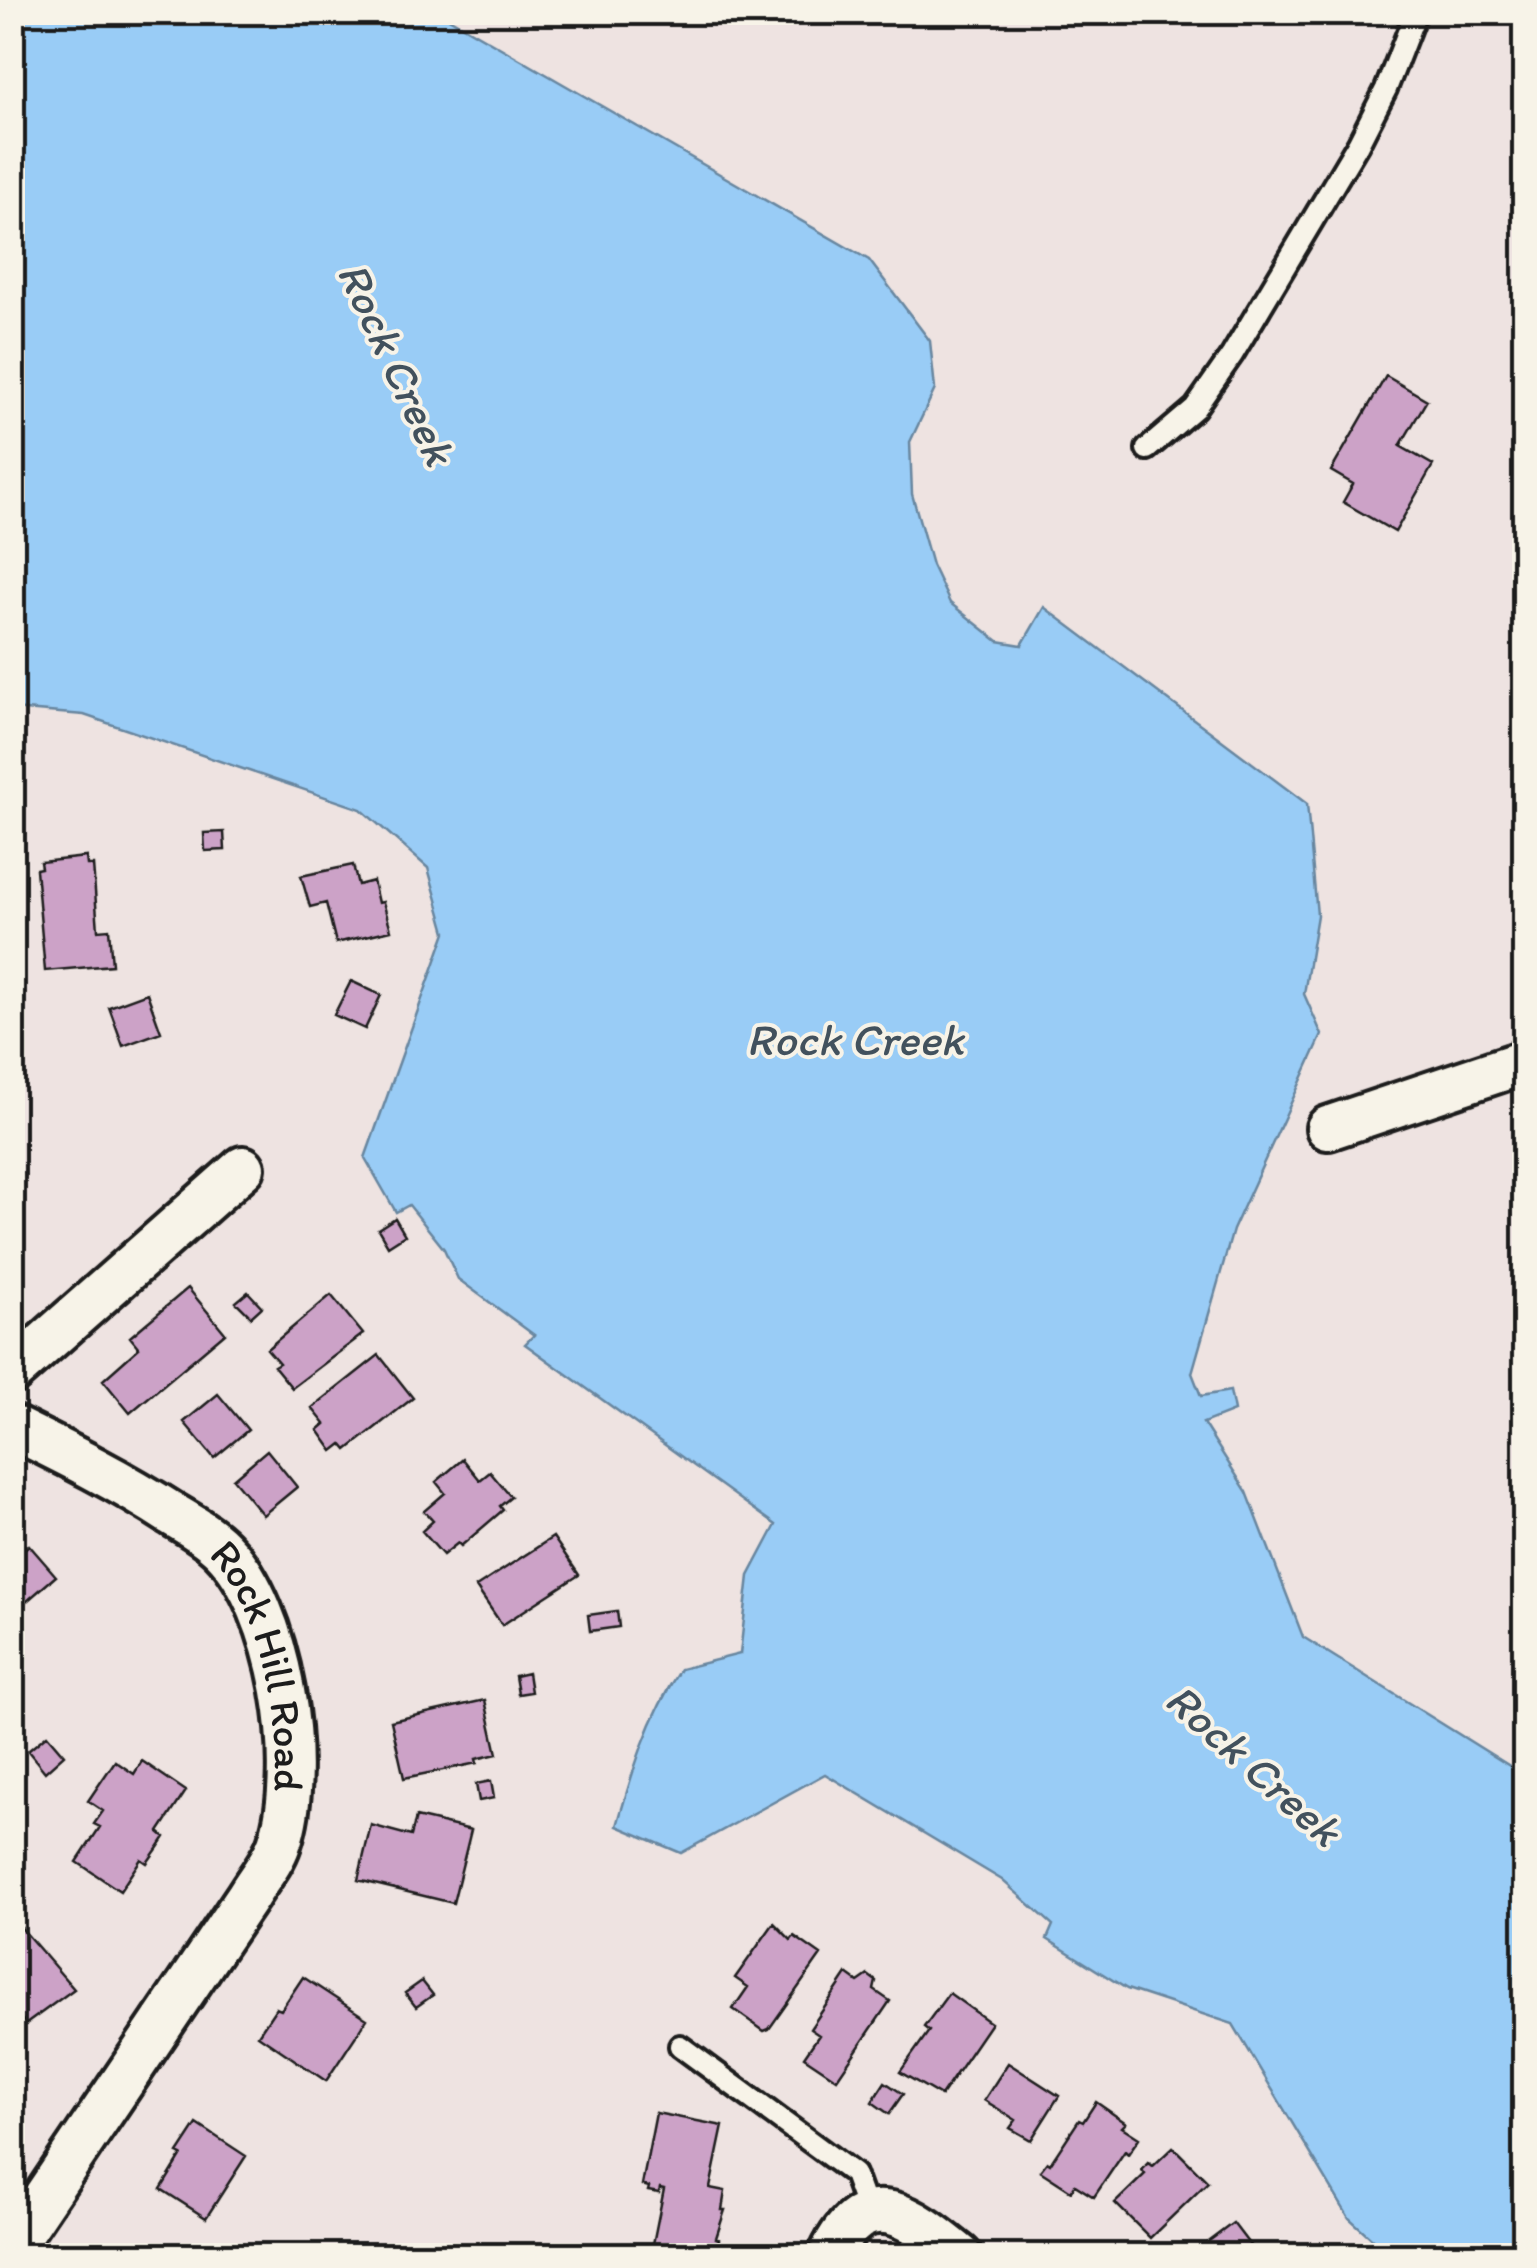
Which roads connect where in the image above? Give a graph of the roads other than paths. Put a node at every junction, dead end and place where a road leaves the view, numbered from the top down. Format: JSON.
{"nodes":[{"id":1,"x":1416,"y":12,"type":"edge"},
{"id":2,"x":1147,"y":449,"type":"dead end"},
{"id":3,"x":1524,"y":1062,"type":"edge"},
{"id":4,"x":1328,"y":1128,"type":"dead end"},
{"id":5,"x":243,"y":1168,"type":"dead end"},
{"id":6,"x":12,"y":1372,"type":"edge"},
{"id":7,"x":12,"y":1426,"type":"edge"},
{"id":8,"x":680,"y":2046,"type":"dead end"},
{"id":9,"x":868,"y":2212,"type":"junction"},
{"id":10,"x":12,"y":2246,"type":"edge"},
{"id":11,"x":830,"y":2256,"type":"edge"},
{"id":12,"x":960,"y":2256,"type":"edge"}],
"edges":[{"from":1,"to":2,"type":"lane"},
{"from":3,"to":4,"type":"street"},
{"from":5,"to":6,"type":"street"},
{"from":7,"to":10,"type":"street","name":"Rock Hill Road"},
{"from":8,"to":9,"type":"lane"},
{"from":9,"to":11,"type":"street"},
{"from":9,"to":12,"type":"street"}]}
